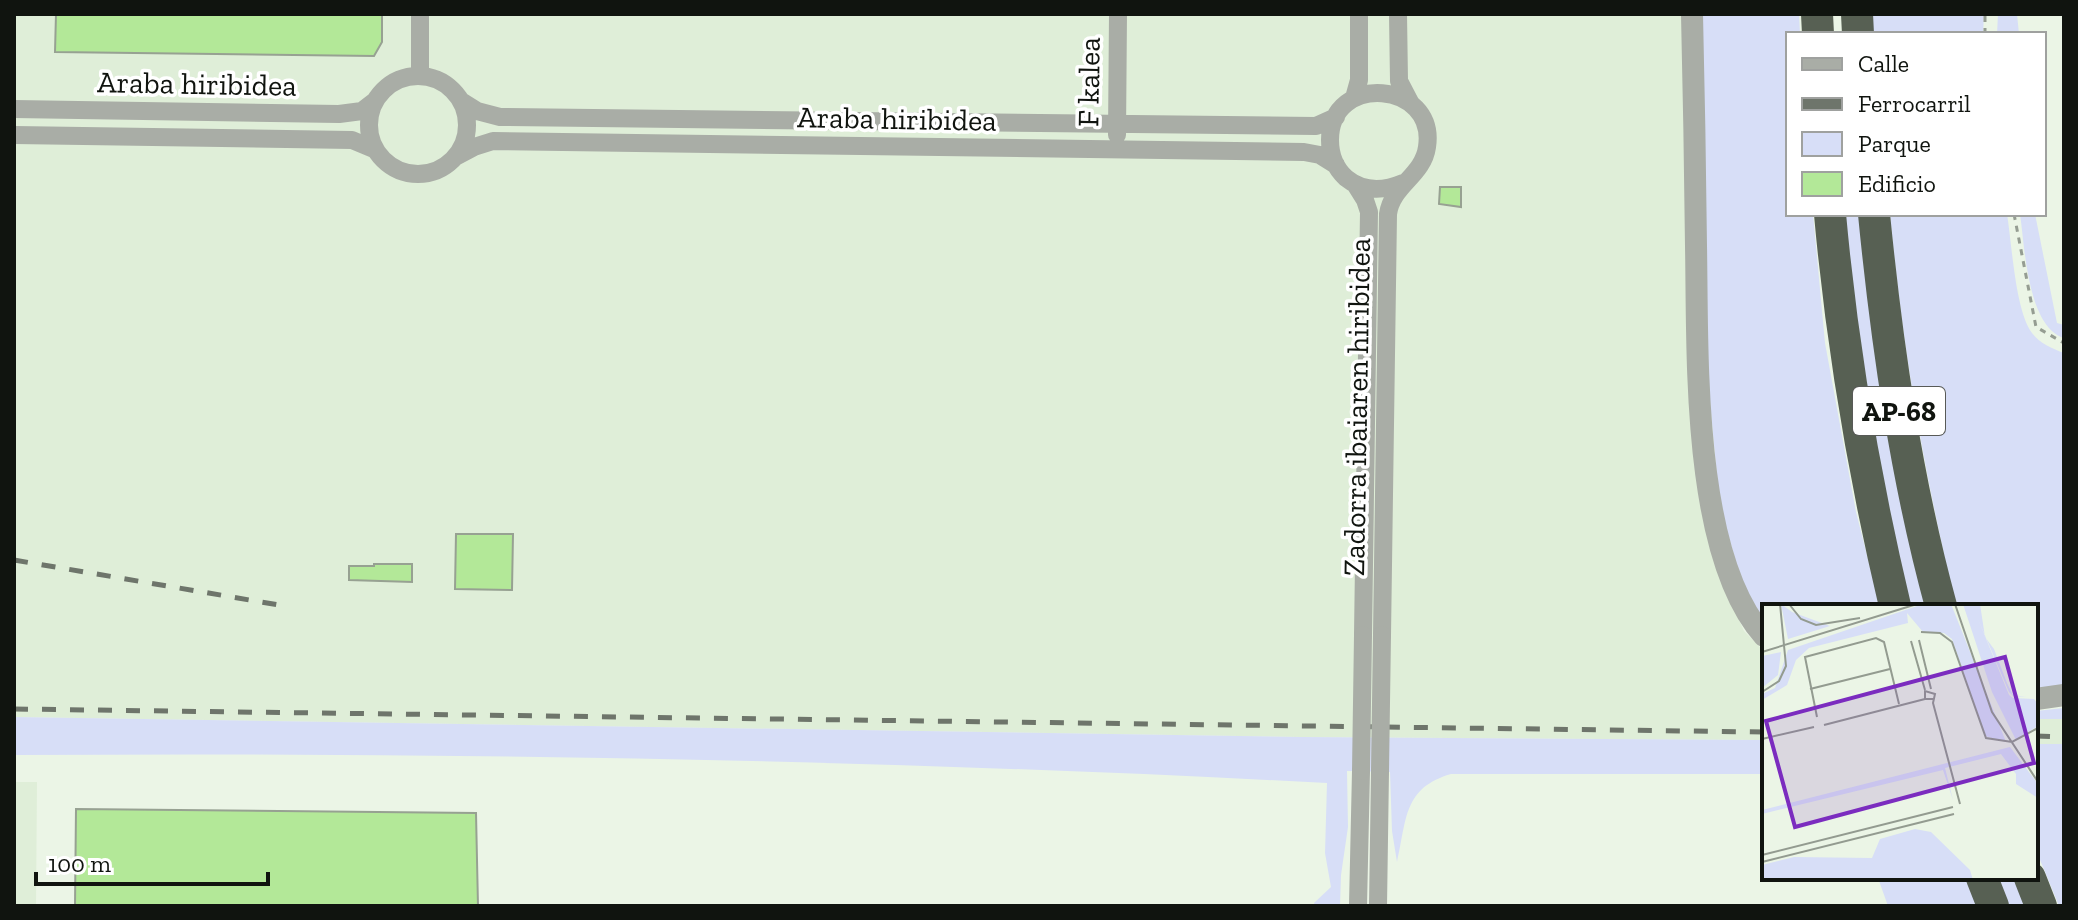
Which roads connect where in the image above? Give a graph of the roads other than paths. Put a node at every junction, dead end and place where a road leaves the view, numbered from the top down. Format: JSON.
{"nodes":[{"id":1,"x":420,"y":14,"type":"edge"},
{"id":2,"x":1118,"y":14,"type":"edge"},
{"id":3,"x":1359,"y":14,"type":"edge"},
{"id":4,"x":1398,"y":14,"type":"edge"},
{"id":5,"x":1692,"y":14,"type":"edge"},
{"id":6,"x":420,"y":76,"type":"junction"},
{"id":7,"x":1354,"y":98,"type":"junction"},
{"id":8,"x":375,"y":101,"type":"junction"},
{"id":9,"x":461,"y":101,"type":"junction"},
{"id":10,"x":1411,"y":104,"type":"junction"},
{"id":11,"x":14,"y":109,"type":"edge"},
{"id":12,"x":1336,"y":117,"type":"junction"},
{"id":13,"x":1117,"y":124,"type":"junction"},
{"id":14,"x":14,"y":135,"type":"edge"},
{"id":15,"x":376,"y":150,"type":"junction"},
{"id":16,"x":1117,"y":150,"type":"junction"},
{"id":17,"x":457,"y":156,"type":"junction"},
{"id":18,"x":1336,"y":165,"type":"junction"},
{"id":19,"x":1403,"y":183,"type":"junction"},
{"id":20,"x":1355,"y":184,"type":"junction"},
{"id":21,"x":1830,"y":216,"type":"edge"},
{"id":22,"x":1874,"y":216,"type":"edge"},
{"id":23,"x":1895,"y":604,"type":"edge"},
{"id":24,"x":1940,"y":604,"type":"edge"},
{"id":25,"x":1762,"y":633,"type":"edge"},
{"id":26,"x":2064,"y":695,"type":"edge"},
{"id":27,"x":2038,"y":699,"type":"edge"},
{"id":28,"x":1983,"y":880,"type":"edge"},
{"id":29,"x":2031,"y":880,"type":"edge"},
{"id":30,"x":1358,"y":906,"type":"edge"},
{"id":31,"x":1378,"y":906,"type":"edge"},
{"id":32,"x":1993,"y":906,"type":"edge"},
{"id":33,"x":2041,"y":906,"type":"edge"}],
"edges":[{"from":1,"to":6,"type":"street"},
{"from":2,"to":13,"type":"street","name":"F kalea"},
{"from":3,"to":7,"type":"street"},
{"from":4,"to":10,"type":"street"},
{"from":5,"to":25,"type":"street"},
{"from":6,"to":8,"type":"street"},
{"from":6,"to":9,"type":"street"},
{"from":7,"to":10,"type":"street"},
{"from":7,"to":12,"type":"street"},
{"from":8,"to":11,"type":"street","name":"Araba hiribidea"},
{"from":8,"to":15,"type":"street"},
{"from":9,"to":13,"type":"street","name":"Araba hiribidea"},
{"from":9,"to":17,"type":"street"},
{"from":10,"to":19,"type":"street"},
{"from":12,"to":13,"type":"street","name":"Araba hiribidea"},
{"from":12,"to":18,"type":"street"},
{"from":13,"to":16,"type":"street","name":"F kalea"},
{"from":14,"to":15,"type":"street","name":"Araba hiribidea"},
{"from":15,"to":17,"type":"street"},
{"from":16,"to":17,"type":"street","name":"Araba hiribidea"},
{"from":16,"to":18,"type":"street","name":"Araba hiribidea"},
{"from":18,"to":20,"type":"street"},
{"from":19,"to":20,"type":"street"},
{"from":19,"to":31,"type":"street","name":"Zadorra ibaiaren hiribidea","bridge":true},
{"from":20,"to":30,"type":"street","name":"Zadorra ibaiaren hiribidea","bridge":true},
{"from":21,"to":23,"type":"highway","number":"AP-68"},
{"from":22,"to":24,"type":"highway","number":"AP-68"},
{"from":26,"to":27,"type":"street"},
{"from":28,"to":32,"type":"highway"},
{"from":29,"to":33,"type":"highway"}]}
